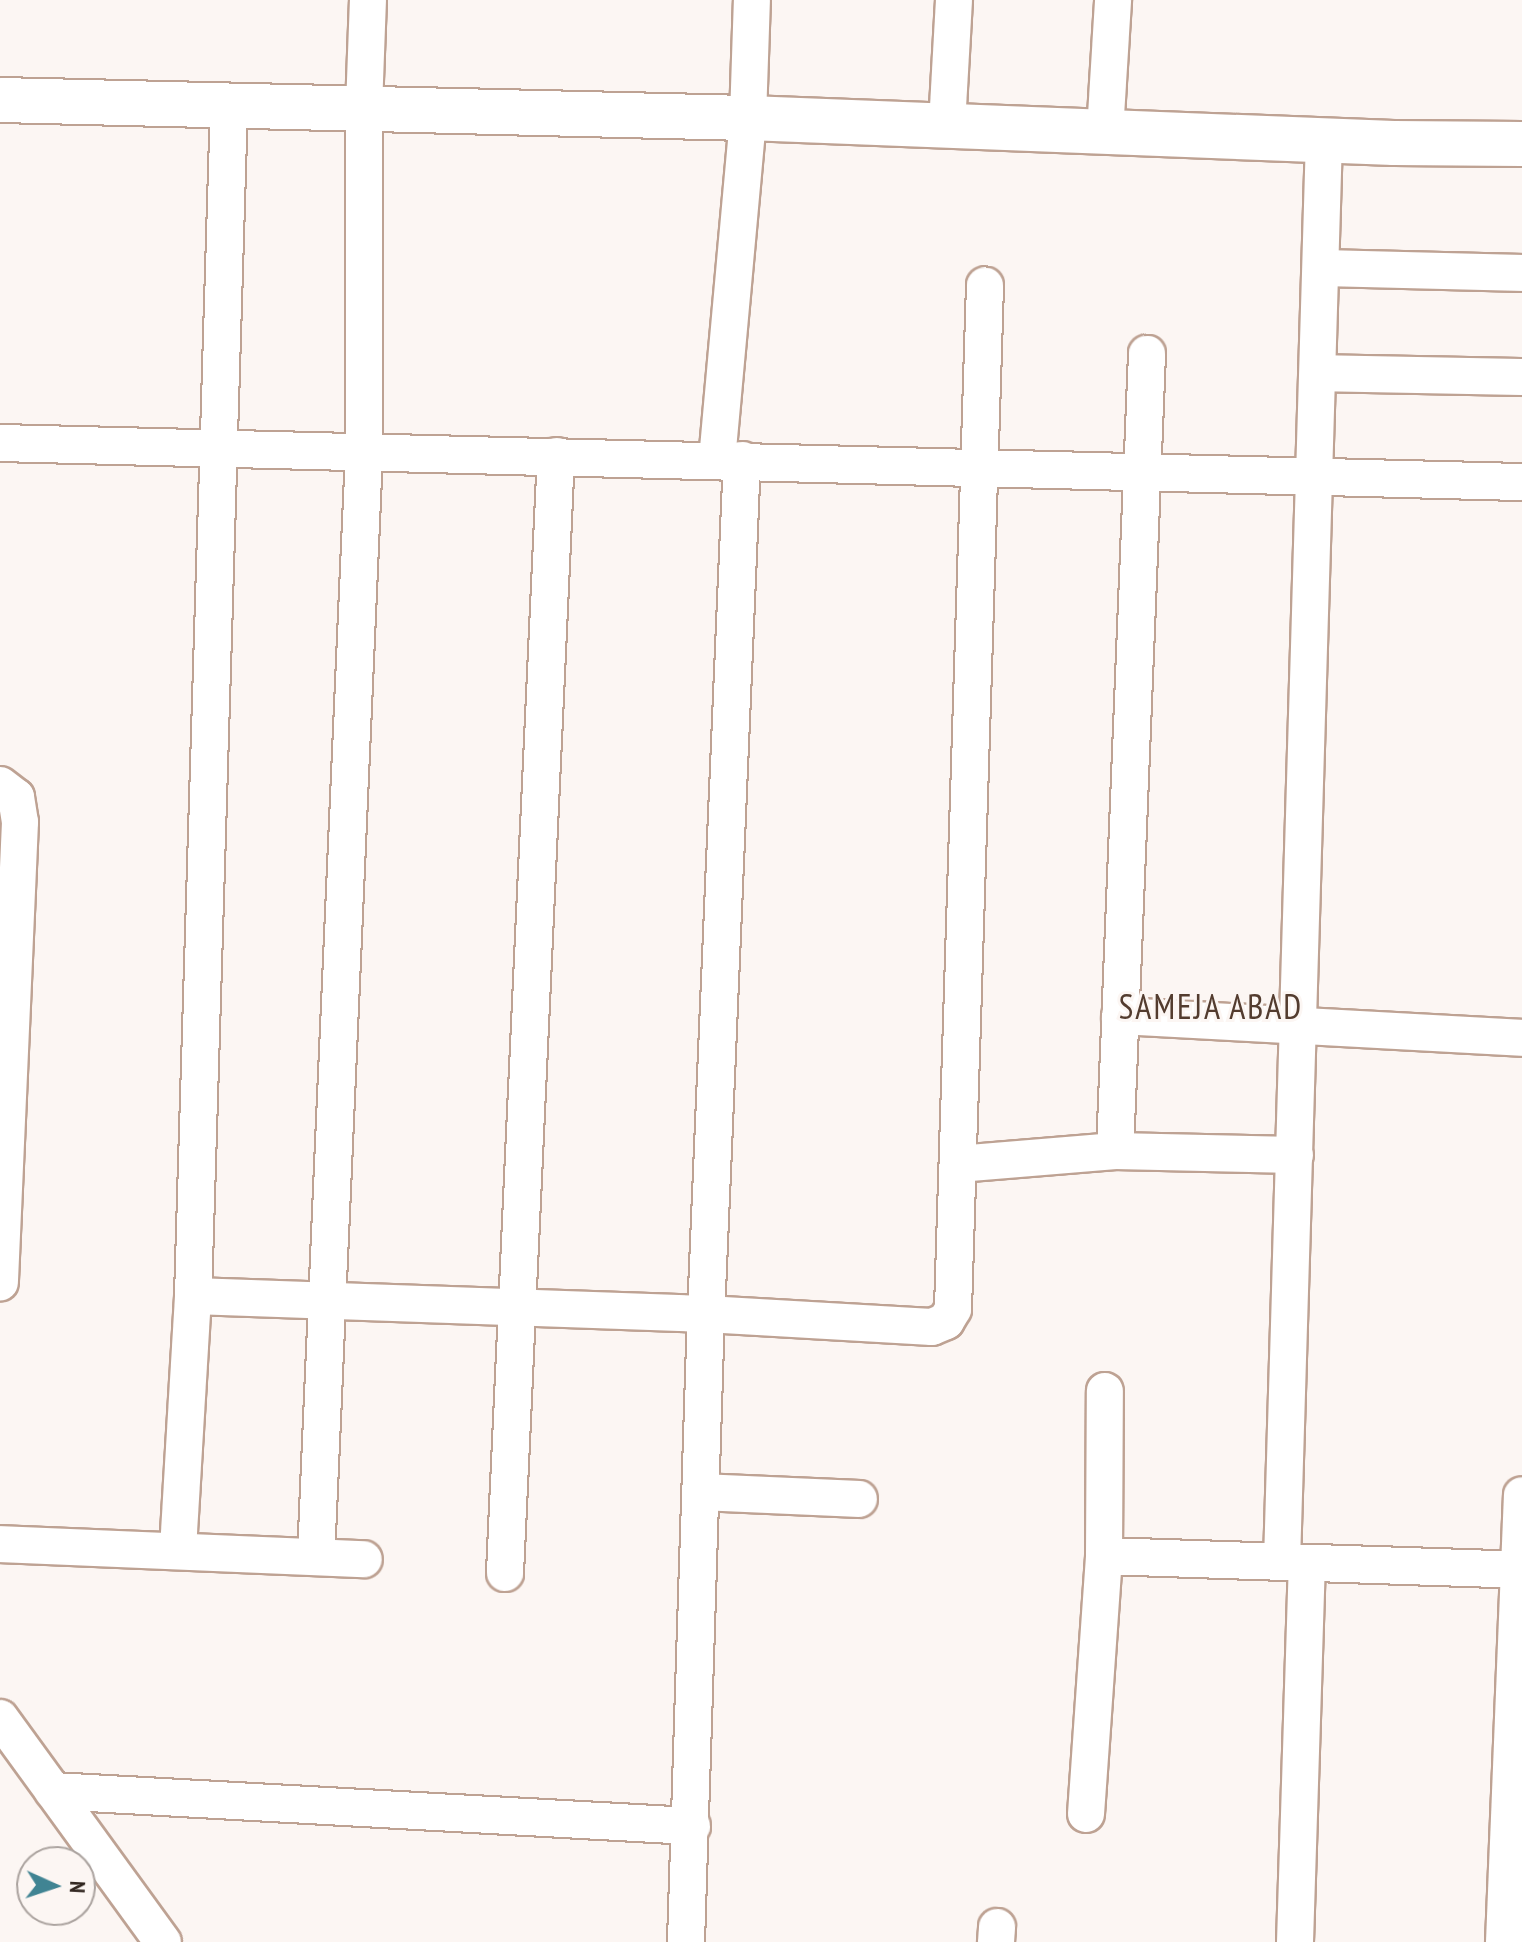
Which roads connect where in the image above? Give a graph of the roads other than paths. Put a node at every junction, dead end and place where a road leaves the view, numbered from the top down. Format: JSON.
{"nodes":[{"id":1,"x":368,"y":0,"type":"edge"},
{"id":2,"x":752,"y":0,"type":"edge"},
{"id":3,"x":954,"y":0,"type":"edge"},
{"id":4,"x":1113,"y":0,"type":"edge"},
{"id":5,"x":0,"y":100,"type":"edge"},
{"id":6,"x":229,"y":105,"type":"junction"},
{"id":7,"x":364,"y":108,"type":"junction"},
{"id":8,"x":748,"y":118,"type":"junction"},
{"id":9,"x":947,"y":125,"type":"junction"},
{"id":10,"x":1105,"y":132,"type":"junction"},
{"id":11,"x":1324,"y":141,"type":"junction"},
{"id":12,"x":1522,"y":144,"type":"edge"},
{"id":13,"x":1321,"y":268,"type":"junction"},
{"id":14,"x":1522,"y":273,"type":"edge"},
{"id":15,"x":985,"y":286,"type":"dead end"},
{"id":16,"x":1147,"y":354,"type":"dead end"},
{"id":17,"x":1318,"y":373,"type":"junction"},
{"id":18,"x":1522,"y":377,"type":"edge"},
{"id":19,"x":0,"y":443,"type":"edge"},
{"id":20,"x":218,"y":448,"type":"junction"},
{"id":21,"x":364,"y":451,"type":"junction"},
{"id":22,"x":556,"y":456,"type":"junction"},
{"id":23,"x":730,"y":460,"type":"junction"},
{"id":24,"x":979,"y":466,"type":"junction"},
{"id":25,"x":1140,"y":472,"type":"junction"},
{"id":26,"x":1316,"y":476,"type":"junction"},
{"id":27,"x":1522,"y":482,"type":"edge"},
{"id":28,"x":0,"y":785,"type":"edge"},
{"id":29,"x":1120,"y":1016,"type":"junction"},
{"id":30,"x":1297,"y":1025,"type":"junction"},
{"id":31,"x":1522,"y":1038,"type":"edge"},
{"id":32,"x":1115,"y":1151,"type":"junction"},
{"id":33,"x":1295,"y":1155,"type":"junction"},
{"id":34,"x":958,"y":1164,"type":"junction"},
{"id":35,"x":0,"y":1283,"type":"edge"},
{"id":36,"x":193,"y":1296,"type":"junction"},
{"id":37,"x":325,"y":1301,"type":"junction"},
{"id":38,"x":518,"y":1307,"type":"junction"},
{"id":39,"x":706,"y":1314,"type":"junction"},
{"id":40,"x":1105,"y":1391,"type":"dead end"},
{"id":41,"x":701,"y":1492,"type":"junction"},
{"id":42,"x":1522,"y":1495,"type":"edge"},
{"id":43,"x":859,"y":1499,"type":"dead end"},
{"id":44,"x":0,"y":1544,"type":"edge"},
{"id":45,"x":178,"y":1549,"type":"junction"},
{"id":46,"x":1104,"y":1556,"type":"junction"},
{"id":47,"x":316,"y":1557,"type":"junction"},
{"id":48,"x":364,"y":1559,"type":"dead end"},
{"id":49,"x":1295,"y":1563,"type":"junction"},
{"id":50,"x":1521,"y":1570,"type":"edge"},
{"id":51,"x":505,"y":1573,"type":"dead end"},
{"id":52,"x":0,"y":1718,"type":"edge"},
{"id":53,"x":53,"y":1791,"type":"junction"},
{"id":54,"x":1086,"y":1814,"type":"dead end"},
{"id":55,"x":692,"y":1826,"type":"junction"},
{"id":56,"x":163,"y":1942,"type":"edge"},
{"id":57,"x":686,"y":1942,"type":"edge"},
{"id":58,"x":1295,"y":1942,"type":"edge"},
{"id":59,"x":1504,"y":1942,"type":"edge"}],
"edges":[{"from":1,"to":7,"type":"street"},
{"from":2,"to":8,"type":"street"},
{"from":3,"to":9,"type":"street"},
{"from":4,"to":10,"type":"street"},
{"from":5,"to":6,"type":"street"},
{"from":6,"to":7,"type":"street"},
{"from":6,"to":20,"type":"street"},
{"from":7,"to":8,"type":"street"},
{"from":7,"to":21,"type":"street"},
{"from":8,"to":9,"type":"street"},
{"from":8,"to":23,"type":"street"},
{"from":9,"to":10,"type":"street"},
{"from":10,"to":11,"type":"street"},
{"from":11,"to":12,"type":"street"},
{"from":11,"to":13,"type":"street"},
{"from":13,"to":14,"type":"street"},
{"from":13,"to":17,"type":"street"},
{"from":15,"to":24,"type":"street"},
{"from":16,"to":25,"type":"street"},
{"from":17,"to":18,"type":"street"},
{"from":17,"to":26,"type":"street"},
{"from":19,"to":20,"type":"street"},
{"from":20,"to":21,"type":"street"},
{"from":20,"to":36,"type":"street"},
{"from":21,"to":22,"type":"street"},
{"from":21,"to":37,"type":"street"},
{"from":22,"to":23,"type":"street"},
{"from":22,"to":38,"type":"street"},
{"from":23,"to":24,"type":"street"},
{"from":23,"to":39,"type":"street"},
{"from":24,"to":25,"type":"street"},
{"from":24,"to":34,"type":"street"},
{"from":25,"to":26,"type":"street"},
{"from":25,"to":29,"type":"street"},
{"from":26,"to":27,"type":"street"},
{"from":26,"to":30,"type":"street"},
{"from":28,"to":35,"type":"street"},
{"from":29,"to":30,"type":"street"},
{"from":29,"to":32,"type":"street"},
{"from":30,"to":31,"type":"street"},
{"from":30,"to":33,"type":"street"},
{"from":32,"to":33,"type":"street"},
{"from":32,"to":34,"type":"street"},
{"from":33,"to":49,"type":"street"},
{"from":34,"to":39,"type":"street"},
{"from":36,"to":37,"type":"street"},
{"from":36,"to":45,"type":"street"},
{"from":37,"to":38,"type":"street"},
{"from":37,"to":47,"type":"street"},
{"from":38,"to":39,"type":"street"},
{"from":38,"to":51,"type":"street"},
{"from":39,"to":41,"type":"street"},
{"from":40,"to":46,"type":"street"},
{"from":41,"to":43,"type":"street"},
{"from":41,"to":55,"type":"street"},
{"from":42,"to":50,"type":"street"},
{"from":44,"to":45,"type":"street"},
{"from":45,"to":47,"type":"street"},
{"from":46,"to":49,"type":"street"},
{"from":46,"to":54,"type":"street"},
{"from":47,"to":48,"type":"street"},
{"from":49,"to":50,"type":"street"},
{"from":49,"to":58,"type":"street"},
{"from":50,"to":59,"type":"street"},
{"from":52,"to":53,"type":"street"},
{"from":53,"to":55,"type":"street"},
{"from":53,"to":56,"type":"street"},
{"from":55,"to":57,"type":"street"}]}
